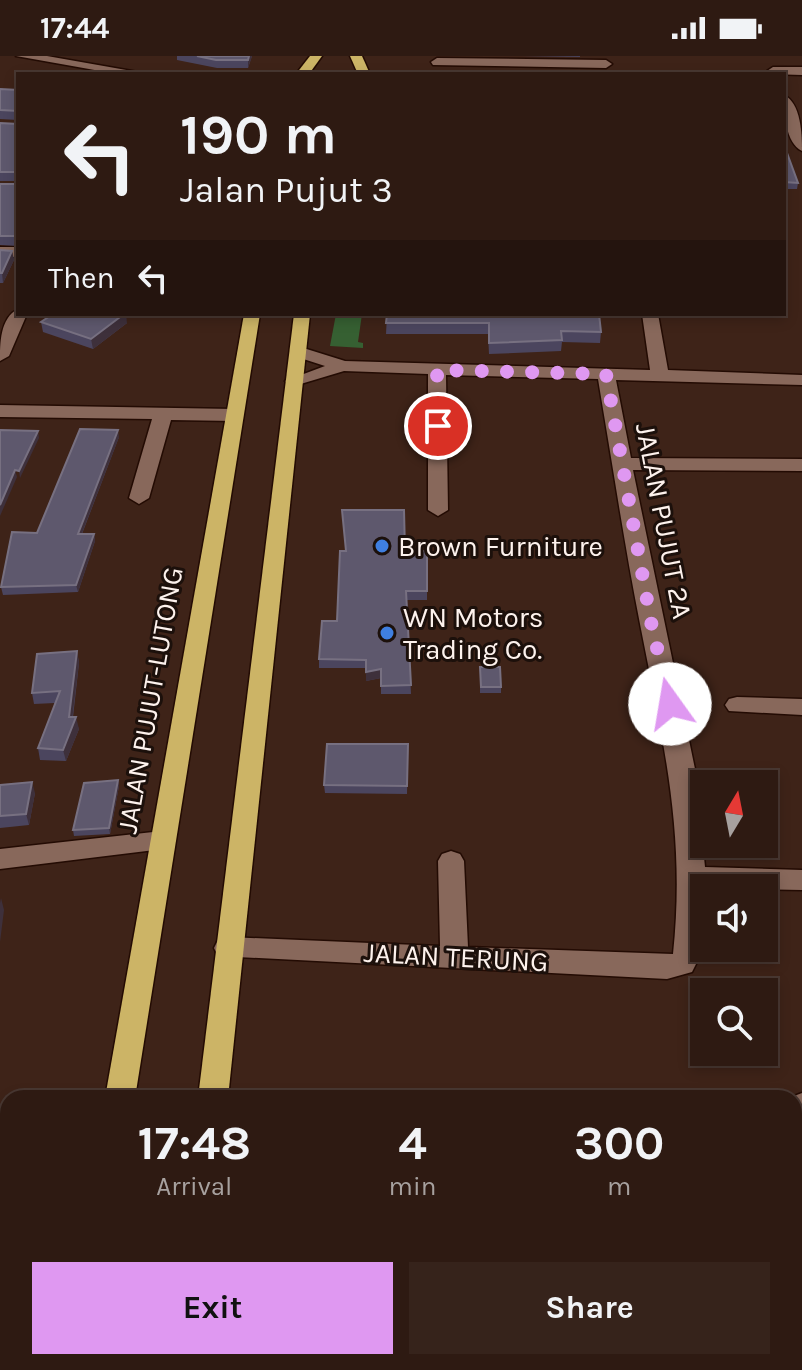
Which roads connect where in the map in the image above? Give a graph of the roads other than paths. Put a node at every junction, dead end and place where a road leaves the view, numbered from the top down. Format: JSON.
{"nodes":[{"id":1,"x":316,"y":56,"type":"edge"},
{"id":2,"x":767,"y":56,"type":"edge"},
{"id":3,"x":19,"y":60,"type":"edge"},
{"id":4,"x":437,"y":62,"type":"dead end"},
{"id":5,"x":607,"y":65,"type":"edge"},
{"id":6,"x":802,"y":71,"type":"edge"},
{"id":7,"x":83,"y":72,"type":"edge"},
{"id":8,"x":125,"y":72,"type":"edge"},
{"id":9,"x":304,"y":72,"type":"edge"},
{"id":10,"x":774,"y":72,"type":"edge"},
{"id":11,"x":786,"y":102,"type":"edge"},
{"id":12,"x":797,"y":120,"type":"edge"},
{"id":13,"x":802,"y":147,"type":"edge"},
{"id":14,"x":18,"y":316,"type":"edge"},
{"id":15,"x":252,"y":316,"type":"edge"},
{"id":16,"x":302,"y":316,"type":"edge"},
{"id":17,"x":650,"y":316,"type":"edge"},
{"id":18,"x":297,"y":351,"type":"junction"},
{"id":19,"x":0,"y":356,"type":"edge"},
{"id":20,"x":343,"y":366,"type":"junction"},
{"id":21,"x":437,"y":370,"type":"junction"},
{"id":22,"x":606,"y":374,"type":"junction"},
{"id":23,"x":660,"y":376,"type":"junction"},
{"id":24,"x":802,"y":380,"type":"edge"},
{"id":25,"x":294,"y":381,"type":"junction"},
{"id":26,"x":0,"y":411,"type":"edge"},
{"id":27,"x":163,"y":415,"type":"junction"},
{"id":28,"x":234,"y":415,"type":"junction"},
{"id":29,"x":622,"y":464,"type":"junction"},
{"id":30,"x":802,"y":465,"type":"edge"},
{"id":31,"x":139,"y":498,"type":"dead end"},
{"id":32,"x":438,"y":510,"type":"dead end"},
{"id":33,"x":737,"y":705,"type":"dead end"},
{"id":34,"x":802,"y":707,"type":"edge"},
{"id":35,"x":162,"y":841,"type":"junction"},
{"id":36,"x":0,"y":859,"type":"edge"},
{"id":37,"x":451,"y":861,"type":"dead end"},
{"id":38,"x":693,"y":874,"type":"edge"},
{"id":39,"x":778,"y":879,"type":"edge"},
{"id":40,"x":802,"y":880,"type":"edge"},
{"id":41,"x":690,"y":916,"type":"edge"},
{"id":42,"x":228,"y":948,"type":"junction"},
{"id":43,"x":454,"y":956,"type":"junction"},
{"id":44,"x":682,"y":964,"type":"joint"},
{"id":45,"x":121,"y":1090,"type":"edge"},
{"id":46,"x":214,"y":1090,"type":"edge"}],
"edges":[{"from":1,"to":9,"type":"highway"},
{"from":2,"to":10,"type":"street"},
{"from":3,"to":7,"type":"street"},
{"from":3,"to":8,"type":"street"},
{"from":4,"to":5,"type":"street"},
{"from":6,"to":10,"type":"street"},
{"from":11,"to":12,"type":"street"},
{"from":12,"to":13,"type":"street"},
{"from":14,"to":19,"type":"street"},
{"from":15,"to":28,"type":"highway","name":"JALAN PUJUT-LUTONG"},
{"from":16,"to":18,"type":"highway"},
{"from":17,"to":23,"type":"street"},
{"from":18,"to":20,"type":"street"},
{"from":18,"to":25,"type":"highway"},
{"from":20,"to":21,"type":"street"},
{"from":20,"to":25,"type":"street"},
{"from":21,"to":22,"type":"street"},
{"from":21,"to":32,"type":"street"},
{"from":22,"to":23,"type":"street"},
{"from":22,"to":29,"type":"street","name":"JALAN PUJUT 2A"},
{"from":23,"to":24,"type":"street"},
{"from":25,"to":42,"type":"highway"},
{"from":26,"to":27,"type":"street"},
{"from":27,"to":28,"type":"street"},
{"from":27,"to":31,"type":"street"},
{"from":28,"to":35,"type":"highway","name":"JALAN PUJUT-LUTONG"},
{"from":29,"to":30,"type":"street"},
{"from":29,"to":38,"type":"street","name":"JALAN PUJUT 2A"},
{"from":33,"to":34,"type":"street"},
{"from":35,"to":36,"type":"street"},
{"from":35,"to":45,"type":"highway","name":"JALAN PUJUT-LUTONG"},
{"from":37,"to":43,"type":"street"},
{"from":39,"to":40,"type":"street"},
{"from":41,"to":44,"type":"street","name":"JALAN PUJUT 2A"},
{"from":42,"to":43,"type":"street","name":"JALAN TERUNG"},
{"from":42,"to":46,"type":"highway"},
{"from":43,"to":44,"type":"street","name":"JALAN TERUNG"}]}
